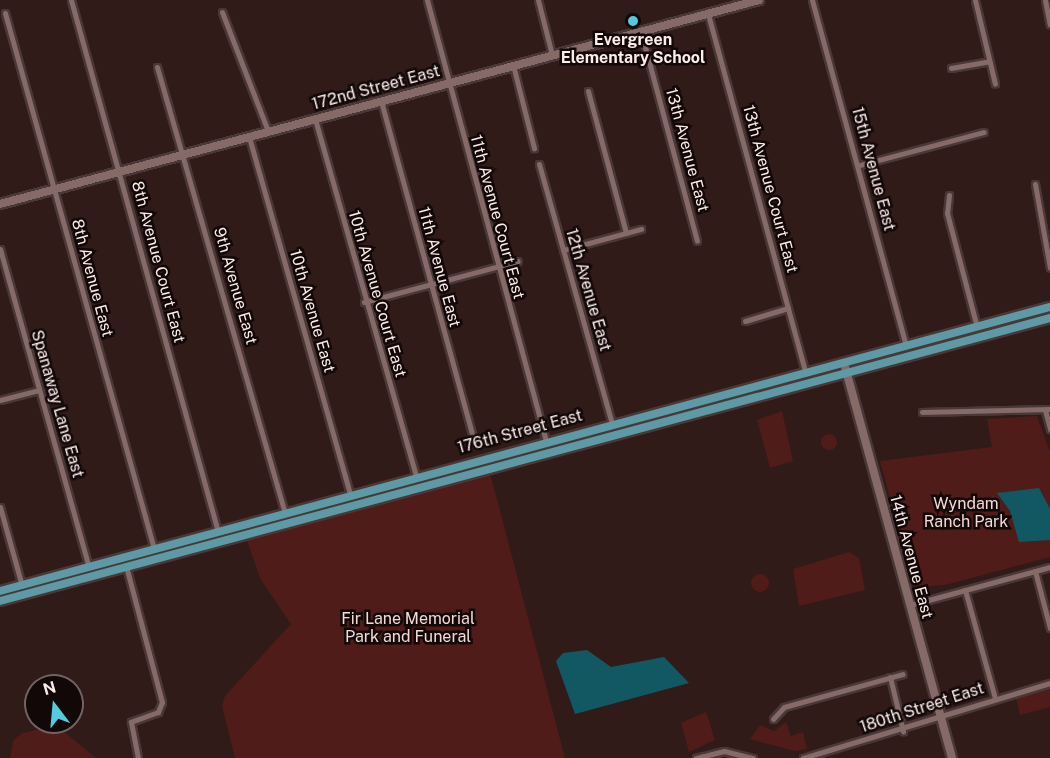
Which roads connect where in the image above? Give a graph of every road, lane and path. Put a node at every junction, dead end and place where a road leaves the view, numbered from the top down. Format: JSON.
{"nodes":[{"id":1,"x":71,"y":0,"type":"edge"},
{"id":2,"x":427,"y":0,"type":"edge"},
{"id":3,"x":538,"y":0,"type":"edge"},
{"id":4,"x":759,"y":0,"type":"edge"},
{"id":5,"x":812,"y":0,"type":"edge"},
{"id":6,"x":975,"y":0,"type":"edge"},
{"id":7,"x":1045,"y":0,"type":"edge"},
{"id":8,"x":744,"y":2,"type":"edge"},
{"id":9,"x":222,"y":12,"type":"dead end"},
{"id":10,"x":5,"y":14,"type":"dead end"},
{"id":11,"x":708,"y":14,"type":"junction"},
{"id":12,"x":1050,"y":25,"type":"edge"},
{"id":13,"x":641,"y":32,"type":"junction"},
{"id":14,"x":552,"y":55,"type":"junction"},
{"id":15,"x":989,"y":61,"type":"junction"},
{"id":16,"x":513,"y":65,"type":"junction"},
{"id":17,"x":157,"y":67,"type":"dead end"},
{"id":18,"x":951,"y":68,"type":"dead end"},
{"id":19,"x":447,"y":83,"type":"junction"},
{"id":20,"x":995,"y":84,"type":"dead end"},
{"id":21,"x":588,"y":91,"type":"dead end"},
{"id":22,"x":381,"y":101,"type":"junction"},
{"id":23,"x":315,"y":119,"type":"junction"},
{"id":24,"x":268,"y":131,"type":"junction"},
{"id":25,"x":984,"y":132,"type":"dead end"},
{"id":26,"x":249,"y":137,"type":"junction"},
{"id":27,"x":534,"y":148,"type":"dead end"},
{"id":28,"x":184,"y":154,"type":"junction"},
{"id":29,"x":539,"y":164,"type":"dead end"},
{"id":30,"x":860,"y":165,"type":"junction"},
{"id":31,"x":119,"y":172,"type":"junction"},
{"id":32,"x":1035,"y":184,"type":"dead end"},
{"id":33,"x":54,"y":190,"type":"junction"},
{"id":34,"x":949,"y":195,"type":"dead end"},
{"id":35,"x":0,"y":204,"type":"edge"},
{"id":36,"x":641,"y":229,"type":"dead end"},
{"id":37,"x":626,"y":233,"type":"junction"},
{"id":38,"x":697,"y":241,"type":"dead end"},
{"id":39,"x":0,"y":249,"type":"edge"},
{"id":40,"x":563,"y":250,"type":"junction"},
{"id":41,"x":519,"y":261,"type":"dead end"},
{"id":42,"x":495,"y":267,"type":"junction"},
{"id":43,"x":1050,"y":268,"type":"edge"},
{"id":44,"x":429,"y":284,"type":"junction"},
{"id":45,"x":364,"y":302,"type":"junction"},
{"id":46,"x":1050,"y":307,"type":"edge"},
{"id":47,"x":788,"y":308,"type":"junction"},
{"id":48,"x":1021,"y":315,"type":"junction"},
{"id":49,"x":1050,"y":318,"type":"edge"},
{"id":50,"x":745,"y":321,"type":"dead end"},
{"id":51,"x":1024,"y":325,"type":"junction"},
{"id":52,"x":977,"y":327,"type":"junction"},
{"id":53,"x":906,"y":345,"type":"junction"},
{"id":54,"x":843,"y":363,"type":"junction"},
{"id":55,"x":805,"y":372,"type":"junction"},
{"id":56,"x":847,"y":373,"type":"junction"},
{"id":57,"x":39,"y":390,"type":"junction"},
{"id":58,"x":0,"y":400,"type":"edge"},
{"id":59,"x":736,"y":401,"type":"junction"},
{"id":60,"x":1047,"y":410,"type":"edge"},
{"id":61,"x":922,"y":412,"type":"dead end"},
{"id":62,"x":612,"y":423,"type":"junction"},
{"id":63,"x":1050,"y":429,"type":"edge"},
{"id":64,"x":474,"y":440,"type":"dead end"},
{"id":65,"x":546,"y":440,"type":"junction"},
{"id":66,"x":498,"y":464,"type":"junction"},
{"id":67,"x":416,"y":475,"type":"junction"},
{"id":68,"x":350,"y":493,"type":"junction"},
{"id":69,"x":0,"y":507,"type":"edge"},
{"id":70,"x":285,"y":512,"type":"junction"},
{"id":71,"x":218,"y":532,"type":"junction"},
{"id":72,"x":154,"y":549,"type":"junction"},
{"id":73,"x":176,"y":552,"type":"junction"},
{"id":74,"x":126,"y":566,"type":"junction"},
{"id":75,"x":89,"y":567,"type":"junction"},
{"id":76,"x":1050,"y":567,"type":"edge"},
{"id":77,"x":111,"y":570,"type":"junction"},
{"id":78,"x":1035,"y":571,"type":"junction"},
{"id":79,"x":22,"y":586,"type":"junction"},
{"id":80,"x":965,"y":590,"type":"junction"},
{"id":81,"x":0,"y":591,"type":"edge"},
{"id":82,"x":0,"y":601,"type":"edge"},
{"id":83,"x":910,"y":605,"type":"junction"},
{"id":84,"x":1050,"y":628,"type":"edge"},
{"id":85,"x":903,"y":674,"type":"dead end"},
{"id":86,"x":890,"y":677,"type":"junction"},
{"id":87,"x":1050,"y":683,"type":"edge"},
{"id":88,"x":995,"y":698,"type":"junction"},
{"id":89,"x":940,"y":714,"type":"junction"},
{"id":90,"x":773,"y":719,"type":"dead end"},
{"id":91,"x":903,"y":731,"type":"junction"},
{"id":92,"x":138,"y":758,"type":"edge"},
{"id":93,"x":696,"y":758,"type":"edge"},
{"id":94,"x":753,"y":758,"type":"edge"},
{"id":95,"x":803,"y":758,"type":"edge"},
{"id":96,"x":952,"y":758,"type":"edge"}],
"edges":[{"from":1,"to":31,"type":"street","name":"8th Avenue Court East"},
{"from":2,"to":19,"type":"street","name":"11th Avenue Court East"},
{"from":3,"to":14,"type":"street"},
{"from":4,"to":8,"type":"street","name":"172nd Street East"},
{"from":5,"to":30,"type":"street","name":"15th Avenue East"},
{"from":6,"to":15,"type":"street"},
{"from":7,"to":12,"type":"street"},
{"from":8,"to":11,"type":"street","name":"172nd Street East"},
{"from":9,"to":24,"type":"street"},
{"from":10,"to":33,"type":"street","name":"8th Avenue East"},
{"from":11,"to":13,"type":"street","name":"172nd Street East"},
{"from":11,"to":47,"type":"street","name":"13th Avenue Court East"},
{"from":13,"to":14,"type":"street","name":"172nd Street East"},
{"from":13,"to":38,"type":"street","name":"13th Avenue East"},
{"from":14,"to":16,"type":"street","name":"172nd Street East"},
{"from":15,"to":18,"type":"street"},
{"from":15,"to":20,"type":"street"},
{"from":16,"to":19,"type":"street","name":"172nd Street East"},
{"from":16,"to":27,"type":"street"},
{"from":17,"to":28,"type":"street","name":"9th Avenue East"},
{"from":19,"to":22,"type":"street","name":"172nd Street East"},
{"from":19,"to":42,"type":"street","name":"11th Avenue Court East"},
{"from":21,"to":37,"type":"street"},
{"from":22,"to":23,"type":"street","name":"172nd Street East"},
{"from":22,"to":44,"type":"street","name":"11th Avenue East"},
{"from":23,"to":24,"type":"street","name":"172nd Street East"},
{"from":23,"to":45,"type":"street","name":"10th Avenue Court East"},
{"from":24,"to":26,"type":"street","name":"172nd Street East"},
{"from":25,"to":30,"type":"street"},
{"from":26,"to":28,"type":"street","name":"172nd Street East"},
{"from":26,"to":68,"type":"street","name":"10th Avenue East"},
{"from":28,"to":31,"type":"street","name":"172nd Street East"},
{"from":28,"to":70,"type":"street","name":"9th Avenue East"},
{"from":29,"to":40,"type":"street","name":"12th Avenue East"},
{"from":30,"to":53,"type":"street","name":"15th Avenue East"},
{"from":31,"to":33,"type":"street","name":"172nd Street East"},
{"from":31,"to":71,"type":"street","name":"8th Avenue Court East"},
{"from":32,"to":43,"type":"street"},
{"from":33,"to":35,"type":"street","name":"172nd Street East"},
{"from":33,"to":72,"type":"street","name":"8th Avenue East"},
{"from":34,"to":52,"type":"street"},
{"from":36,"to":37,"type":"street"},
{"from":37,"to":40,"type":"street"},
{"from":39,"to":57,"type":"street","name":"Spanaway Lane East"},
{"from":40,"to":62,"type":"street","name":"12th Avenue East"},
{"from":41,"to":42,"type":"street"},
{"from":42,"to":44,"type":"street"},
{"from":42,"to":65,"type":"street","name":"11th Avenue Court East"},
{"from":44,"to":45,"type":"street"},
{"from":44,"to":64,"type":"street","name":"11th Avenue East"},
{"from":45,"to":67,"type":"street","name":"10th Avenue Court East"},
{"from":46,"to":48,"type":"main road","name":"176th Street East"},
{"from":47,"to":50,"type":"street"},
{"from":47,"to":55,"type":"street","name":"13th Avenue Court East"},
{"from":48,"to":51,"type":"main road"},
{"from":48,"to":52,"type":"main road","name":"176th Street East"},
{"from":49,"to":51,"type":"main road","name":"176th Street East"},
{"from":51,"to":56,"type":"main road","name":"176th Street East"},
{"from":52,"to":53,"type":"main road","name":"176th Street East"},
{"from":53,"to":54,"type":"main road","name":"176th Street East"},
{"from":54,"to":55,"type":"main road","name":"176th Street East"},
{"from":54,"to":56,"type":"street","name":"14th Avenue East"},
{"from":55,"to":59,"type":"main road"},
{"from":55,"to":62,"type":"main road","name":"176th Street East"},
{"from":56,"to":59,"type":"main road","name":"176th Street East"},
{"from":56,"to":83,"type":"street","name":"14th Avenue East"},
{"from":57,"to":58,"type":"street"},
{"from":57,"to":75,"type":"street","name":"Spanaway Lane East"},
{"from":59,"to":66,"type":"main road","name":"176th Street East"},
{"from":60,"to":61,"type":"street"},
{"from":60,"to":63,"type":"street"},
{"from":62,"to":65,"type":"main road","name":"176th Street East"},
{"from":65,"to":66,"type":"main road"},
{"from":65,"to":67,"type":"main road","name":"176th Street East"},
{"from":66,"to":73,"type":"main road","name":"176th Street East"},
{"from":67,"to":68,"type":"main road","name":"176th Street East"},
{"from":68,"to":70,"type":"main road","name":"176th Street East"},
{"from":69,"to":79,"type":"street"},
{"from":70,"to":71,"type":"main road","name":"176th Street East"},
{"from":71,"to":72,"type":"main road","name":"176th Street East"},
{"from":71,"to":73,"type":"main road"},
{"from":72,"to":75,"type":"main road","name":"176th Street East"},
{"from":72,"to":77,"type":"main road"},
{"from":73,"to":74,"type":"main road","name":"176th Street East"},
{"from":74,"to":77,"type":"main road","name":"176th Street East"},
{"from":74,"to":92,"type":"street"},
{"from":75,"to":79,"type":"main road","name":"176th Street East"},
{"from":76,"to":78,"type":"street"},
{"from":77,"to":82,"type":"main road","name":"176th Street East"},
{"from":78,"to":80,"type":"street"},
{"from":78,"to":84,"type":"street"},
{"from":79,"to":81,"type":"main road","name":"176th Street East"},
{"from":80,"to":83,"type":"street"},
{"from":80,"to":88,"type":"street"},
{"from":83,"to":89,"type":"street","name":"14th Avenue East"},
{"from":85,"to":86,"type":"street"},
{"from":86,"to":90,"type":"street"},
{"from":86,"to":91,"type":"street"},
{"from":87,"to":88,"type":"street","name":"180th Street East"},
{"from":88,"to":89,"type":"street","name":"180th Street East"},
{"from":89,"to":91,"type":"street","name":"180th Street East"},
{"from":89,"to":96,"type":"street","name":"14th Avenue East"},
{"from":91,"to":95,"type":"street","name":"180th Street East"},
{"from":93,"to":94,"type":"street"}]}
